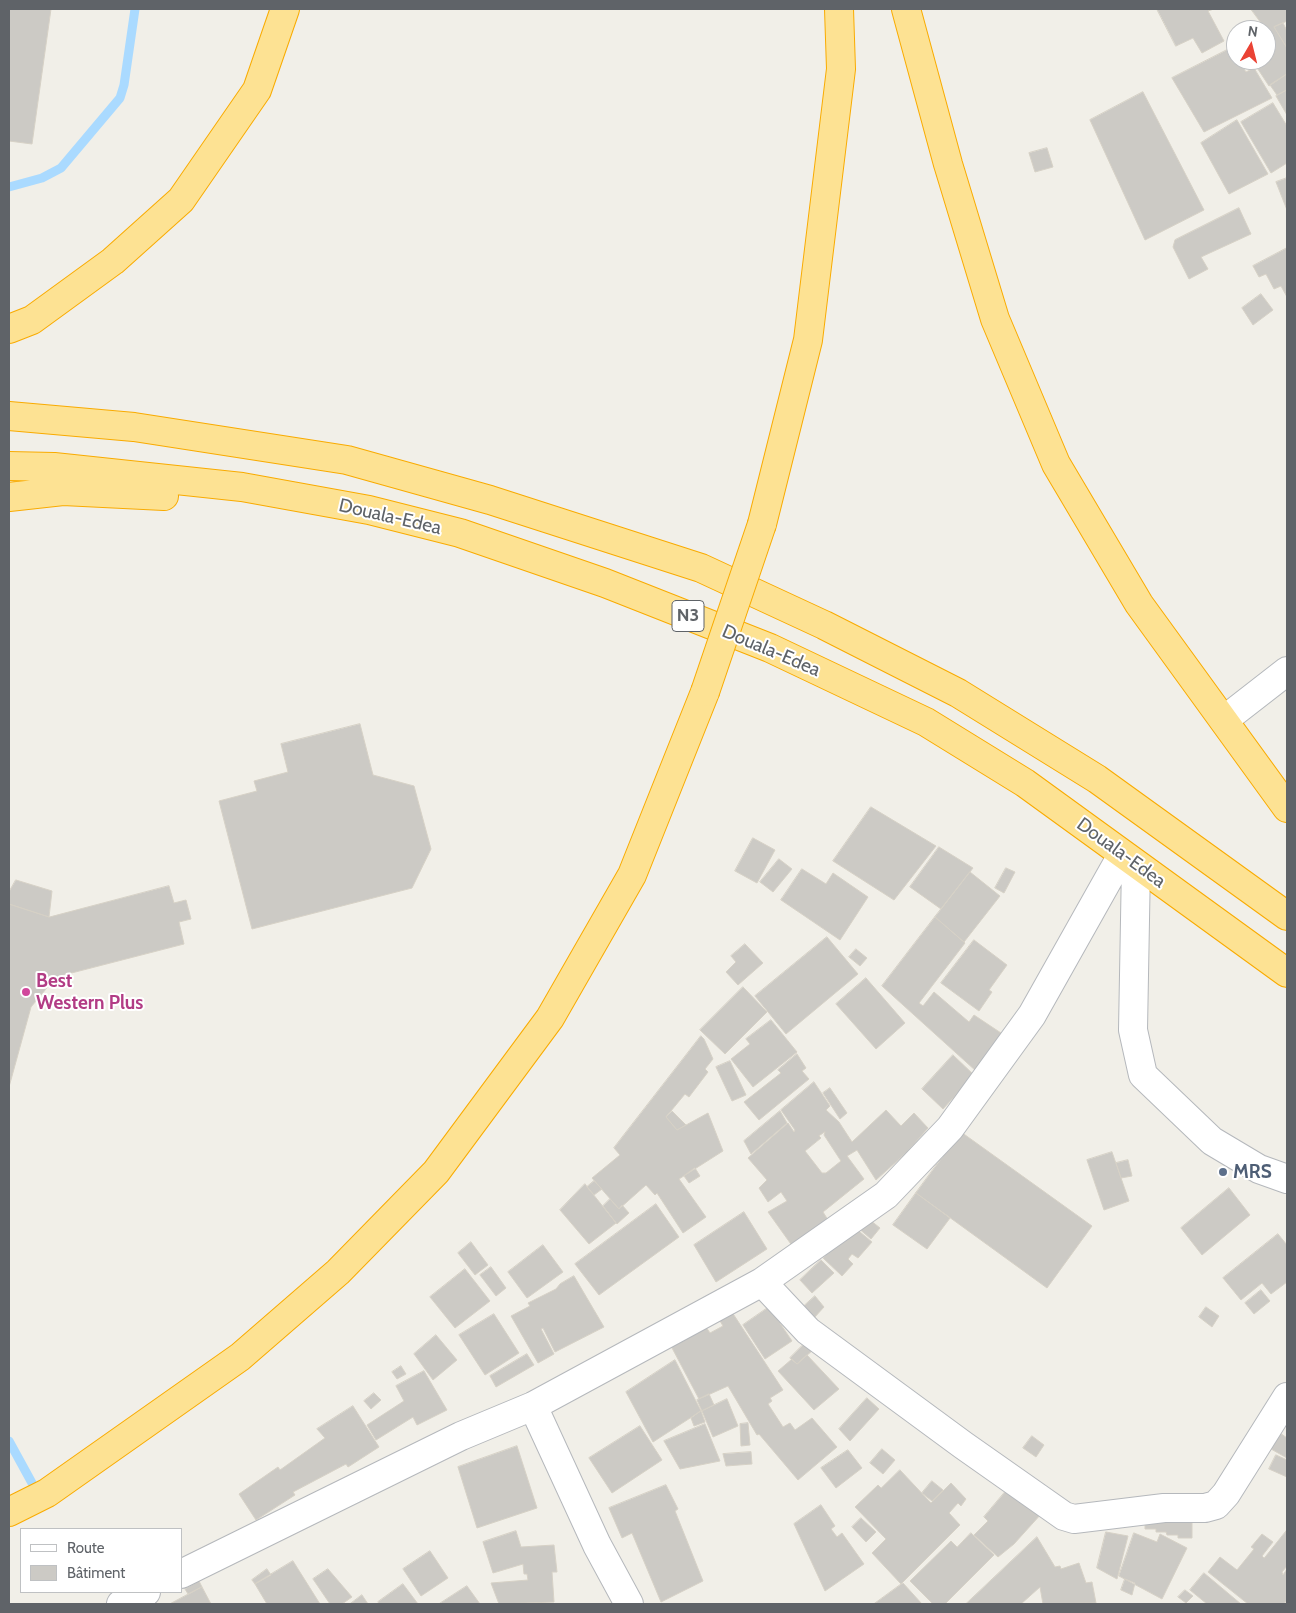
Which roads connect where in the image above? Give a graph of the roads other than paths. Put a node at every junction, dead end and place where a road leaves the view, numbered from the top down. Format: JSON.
{"nodes":[{"id":1,"x":285,"y":9,"type":"edge"},
{"id":2,"x":839,"y":9,"type":"edge"},
{"id":3,"x":906,"y":9,"type":"edge"},
{"id":4,"x":9,"y":329,"type":"edge"},
{"id":5,"x":9,"y":416,"type":"edge"},
{"id":6,"x":9,"y":466,"type":"edge"},
{"id":7,"x":9,"y":496,"type":"edge"},
{"id":8,"x":605,"y":583,"type":"junction"},
{"id":9,"x":1287,"y":671,"type":"edge"},
{"id":10,"x":1224,"y":720,"type":"junction"},
{"id":11,"x":1287,"y":808,"type":"edge"},
{"id":12,"x":1129,"y":860,"type":"junction"},
{"id":13,"x":1287,"y":916,"type":"edge"},
{"id":14,"x":1287,"y":973,"type":"edge"},
{"id":15,"x":1287,"y":1179,"type":"edge"},
{"id":16,"x":762,"y":1282,"type":"junction"},
{"id":17,"x":1287,"y":1397,"type":"edge"},
{"id":18,"x":533,"y":1406,"type":"junction"},
{"id":19,"x":9,"y":1512,"type":"edge"},
{"id":20,"x":182,"y":1574,"type":"edge"},
{"id":21,"x":144,"y":1593,"type":"edge"},
{"id":22,"x":121,"y":1604,"type":"edge"},
{"id":23,"x":629,"y":1604,"type":"edge"}],
"edges":[{"from":1,"to":4,"type":"highway"},
{"from":2,"to":19,"type":"highway","bridge":true},
{"from":3,"to":10,"type":"highway"},
{"from":5,"to":13,"type":"highway"},
{"from":6,"to":8,"type":"highway","name":"Douala-Edea","number":"N3"},
{"from":7,"to":8,"type":"highway"},
{"from":8,"to":12,"type":"highway","name":"Douala-Edea","number":"N3"},
{"from":9,"to":10,"type":"street"},
{"from":10,"to":11,"type":"highway"},
{"from":12,"to":14,"type":"highway","name":"Douala-Edea","number":"N3"},
{"from":12,"to":15,"type":"street"},
{"from":12,"to":16,"type":"street"},
{"from":16,"to":17,"type":"street"},
{"from":16,"to":18,"type":"street"},
{"from":18,"to":20,"type":"street"},
{"from":18,"to":23,"type":"street"},
{"from":21,"to":22,"type":"street"}]}
